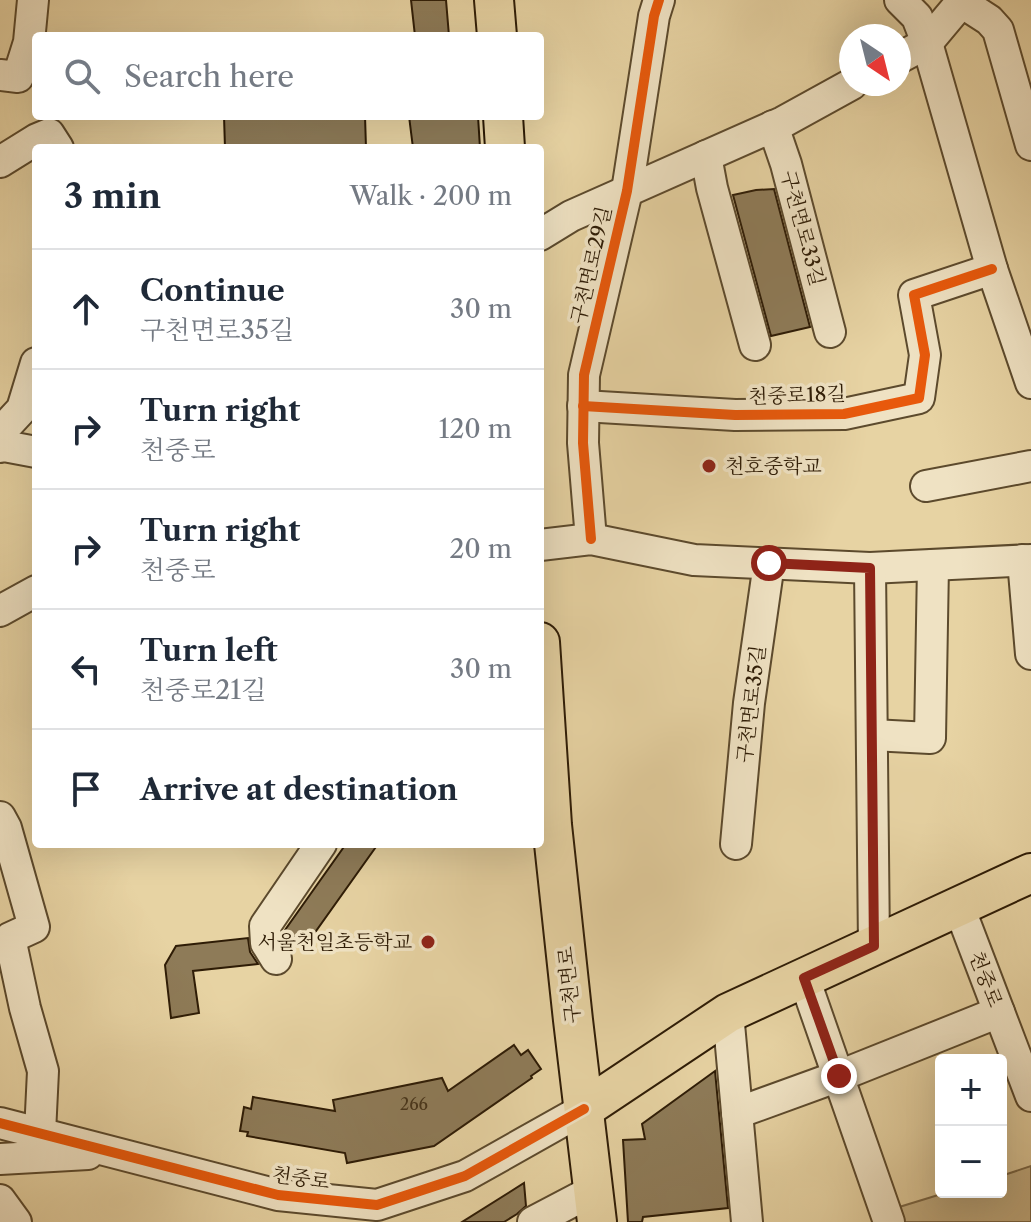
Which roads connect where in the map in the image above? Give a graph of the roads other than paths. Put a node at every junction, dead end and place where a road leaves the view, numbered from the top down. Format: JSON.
{"nodes":[{"id":1,"x":33,"y":0,"type":"edge"},
{"id":2,"x":494,"y":0,"type":"edge"},
{"id":3,"x":659,"y":0,"type":"edge"},
{"id":4,"x":900,"y":0,"type":"edge"},
{"id":5,"x":962,"y":1,"type":"edge"},
{"id":6,"x":497,"y":32,"type":"edge"},
{"id":7,"x":927,"y":43,"type":"junction"},
{"id":8,"x":911,"y":52,"type":"edge"},
{"id":9,"x":0,"y":75,"type":"edge"},
{"id":10,"x":839,"y":91,"type":"edge"},
{"id":11,"x":503,"y":120,"type":"edge"},
{"id":12,"x":773,"y":126,"type":"junction"},
{"id":13,"x":55,"y":144,"type":"edge"},
{"id":14,"x":505,"y":144,"type":"edge"},
{"id":15,"x":1031,"y":145,"type":"edge"},
{"id":16,"x":706,"y":156,"type":"junction"},
{"id":17,"x":0,"y":162,"type":"edge"},
{"id":18,"x":627,"y":191,"type":"junction"},
{"id":19,"x":544,"y":233,"type":"edge"},
{"id":20,"x":992,"y":269,"type":"junction"},
{"id":21,"x":1017,"y":300,"type":"edge"},
{"id":22,"x":830,"y":332,"type":"dead end"},
{"id":23,"x":755,"y":345,"type":"dead end"},
{"id":24,"x":32,"y":376,"type":"edge"},
{"id":25,"x":1031,"y":381,"type":"edge"},
{"id":26,"x":583,"y":406,"type":"junction"},
{"id":27,"x":13,"y":437,"type":"edge"},
{"id":28,"x":1031,"y":466,"type":"edge"},
{"id":29,"x":926,"y":486,"type":"dead end"},
{"id":30,"x":591,"y":539,"type":"junction"},
{"id":31,"x":544,"y":545,"type":"edge"},
{"id":32,"x":1027,"y":560,"type":"edge"},
{"id":33,"x":769,"y":563,"type":"junction"},
{"id":34,"x":933,"y":565,"type":"junction"},
{"id":35,"x":870,"y":568,"type":"junction"},
{"id":36,"x":32,"y":593,"type":"edge"},
{"id":37,"x":0,"y":611,"type":"edge"},
{"id":38,"x":1031,"y":654,"type":"edge"},
{"id":39,"x":872,"y":735,"type":"junction"},
{"id":40,"x":544,"y":748,"type":"edge"},
{"id":41,"x":0,"y":817,"type":"edge"},
{"id":42,"x":736,"y":844,"type":"dead end"},
{"id":43,"x":318,"y":848,"type":"edge"},
{"id":44,"x":1031,"y":873,"type":"edge"},
{"id":45,"x":959,"y":907,"type":"junction"},
{"id":46,"x":874,"y":946,"type":"junction"},
{"id":47,"x":276,"y":959,"type":"dead end"},
{"id":48,"x":804,"y":978,"type":"junction"},
{"id":49,"x":999,"y":1012,"type":"junction"},
{"id":50,"x":728,"y":1013,"type":"junction"},
{"id":51,"x":839,"y":1076,"type":"junction"},
{"id":52,"x":1031,"y":1096,"type":"edge"},
{"id":53,"x":584,"y":1109,"type":"junction"},
{"id":54,"x":737,"y":1113,"type":"junction"},
{"id":55,"x":0,"y":1123,"type":"edge"},
{"id":56,"x":40,"y":1133,"type":"junction"},
{"id":57,"x":114,"y":1153,"type":"junction"},
{"id":58,"x":0,"y":1159,"type":"edge"},
{"id":59,"x":0,"y":1200,"type":"edge"},
{"id":60,"x":596,"y":1206,"type":"edge"},
{"id":61,"x":378,"y":1214,"type":"edge"},
{"id":62,"x":16,"y":1222,"type":"edge"},
{"id":63,"x":533,"y":1222,"type":"edge"},
{"id":64,"x":747,"y":1222,"type":"edge"},
{"id":65,"x":889,"y":1222,"type":"edge"}],
"edges":[{"from":1,"to":9,"type":"street"},
{"from":2,"to":6,"type":"main road"},
{"from":3,"to":18,"type":"street","name":"구천면로29길"},
{"from":4,"to":7,"type":"street"},
{"from":5,"to":7,"type":"street"},
{"from":5,"to":15,"type":"street"},
{"from":7,"to":8,"type":"street"},
{"from":7,"to":20,"type":"street"},
{"from":10,"to":12,"type":"street"},
{"from":11,"to":14,"type":"main road"},
{"from":12,"to":16,"type":"street"},
{"from":12,"to":22,"type":"street","name":"구천면로33길"},
{"from":13,"to":17,"type":"street"},
{"from":16,"to":18,"type":"street"},
{"from":16,"to":23,"type":"street"},
{"from":18,"to":19,"type":"street"},
{"from":18,"to":26,"type":"street","name":"구천면로29길"},
{"from":20,"to":21,"type":"street"},
{"from":20,"to":26,"type":"street","name":"천중로18길"},
{"from":21,"to":25,"type":"street"},
{"from":24,"to":27,"type":"street"},
{"from":26,"to":30,"type":"street","name":"구천면로29길"},
{"from":28,"to":29,"type":"street"},
{"from":30,"to":31,"type":"street"},
{"from":30,"to":33,"type":"street"},
{"from":32,"to":34,"type":"street"},
{"from":32,"to":38,"type":"street"},
{"from":33,"to":35,"type":"street"},
{"from":33,"to":42,"type":"street","name":"구천면로35길"},
{"from":34,"to":35,"type":"street"},
{"from":34,"to":39,"type":"street"},
{"from":35,"to":39,"type":"street"},
{"from":36,"to":37,"type":"street"},
{"from":39,"to":46,"type":"street"},
{"from":40,"to":53,"type":"main road","name":"구천면로"},
{"from":41,"to":56,"type":"street"},
{"from":43,"to":47,"type":"street"},
{"from":44,"to":45,"type":"main road","name":"천중로"},
{"from":45,"to":46,"type":"main road","name":"천중로"},
{"from":45,"to":49,"type":"street","name":"천중로"},
{"from":46,"to":48,"type":"main road","name":"천중로"},
{"from":48,"to":50,"type":"main road","name":"천중로"},
{"from":48,"to":51,"type":"street"},
{"from":49,"to":51,"type":"street"},
{"from":49,"to":52,"type":"street","name":"천중로"},
{"from":50,"to":53,"type":"main road","name":"천중로"},
{"from":50,"to":54,"type":"street"},
{"from":51,"to":54,"type":"street"},
{"from":51,"to":65,"type":"street"},
{"from":53,"to":60,"type":"main road","name":"구천면로"},
{"from":53,"to":61,"type":"street","name":"천중로"},
{"from":54,"to":64,"type":"street"},
{"from":55,"to":56,"type":"street","name":"천중로"},
{"from":56,"to":57,"type":"street","name":"천중로"},
{"from":57,"to":58,"type":"street"},
{"from":57,"to":61,"type":"street","name":"천중로"},
{"from":59,"to":62,"type":"street"},
{"from":60,"to":63,"type":"street"}]}
